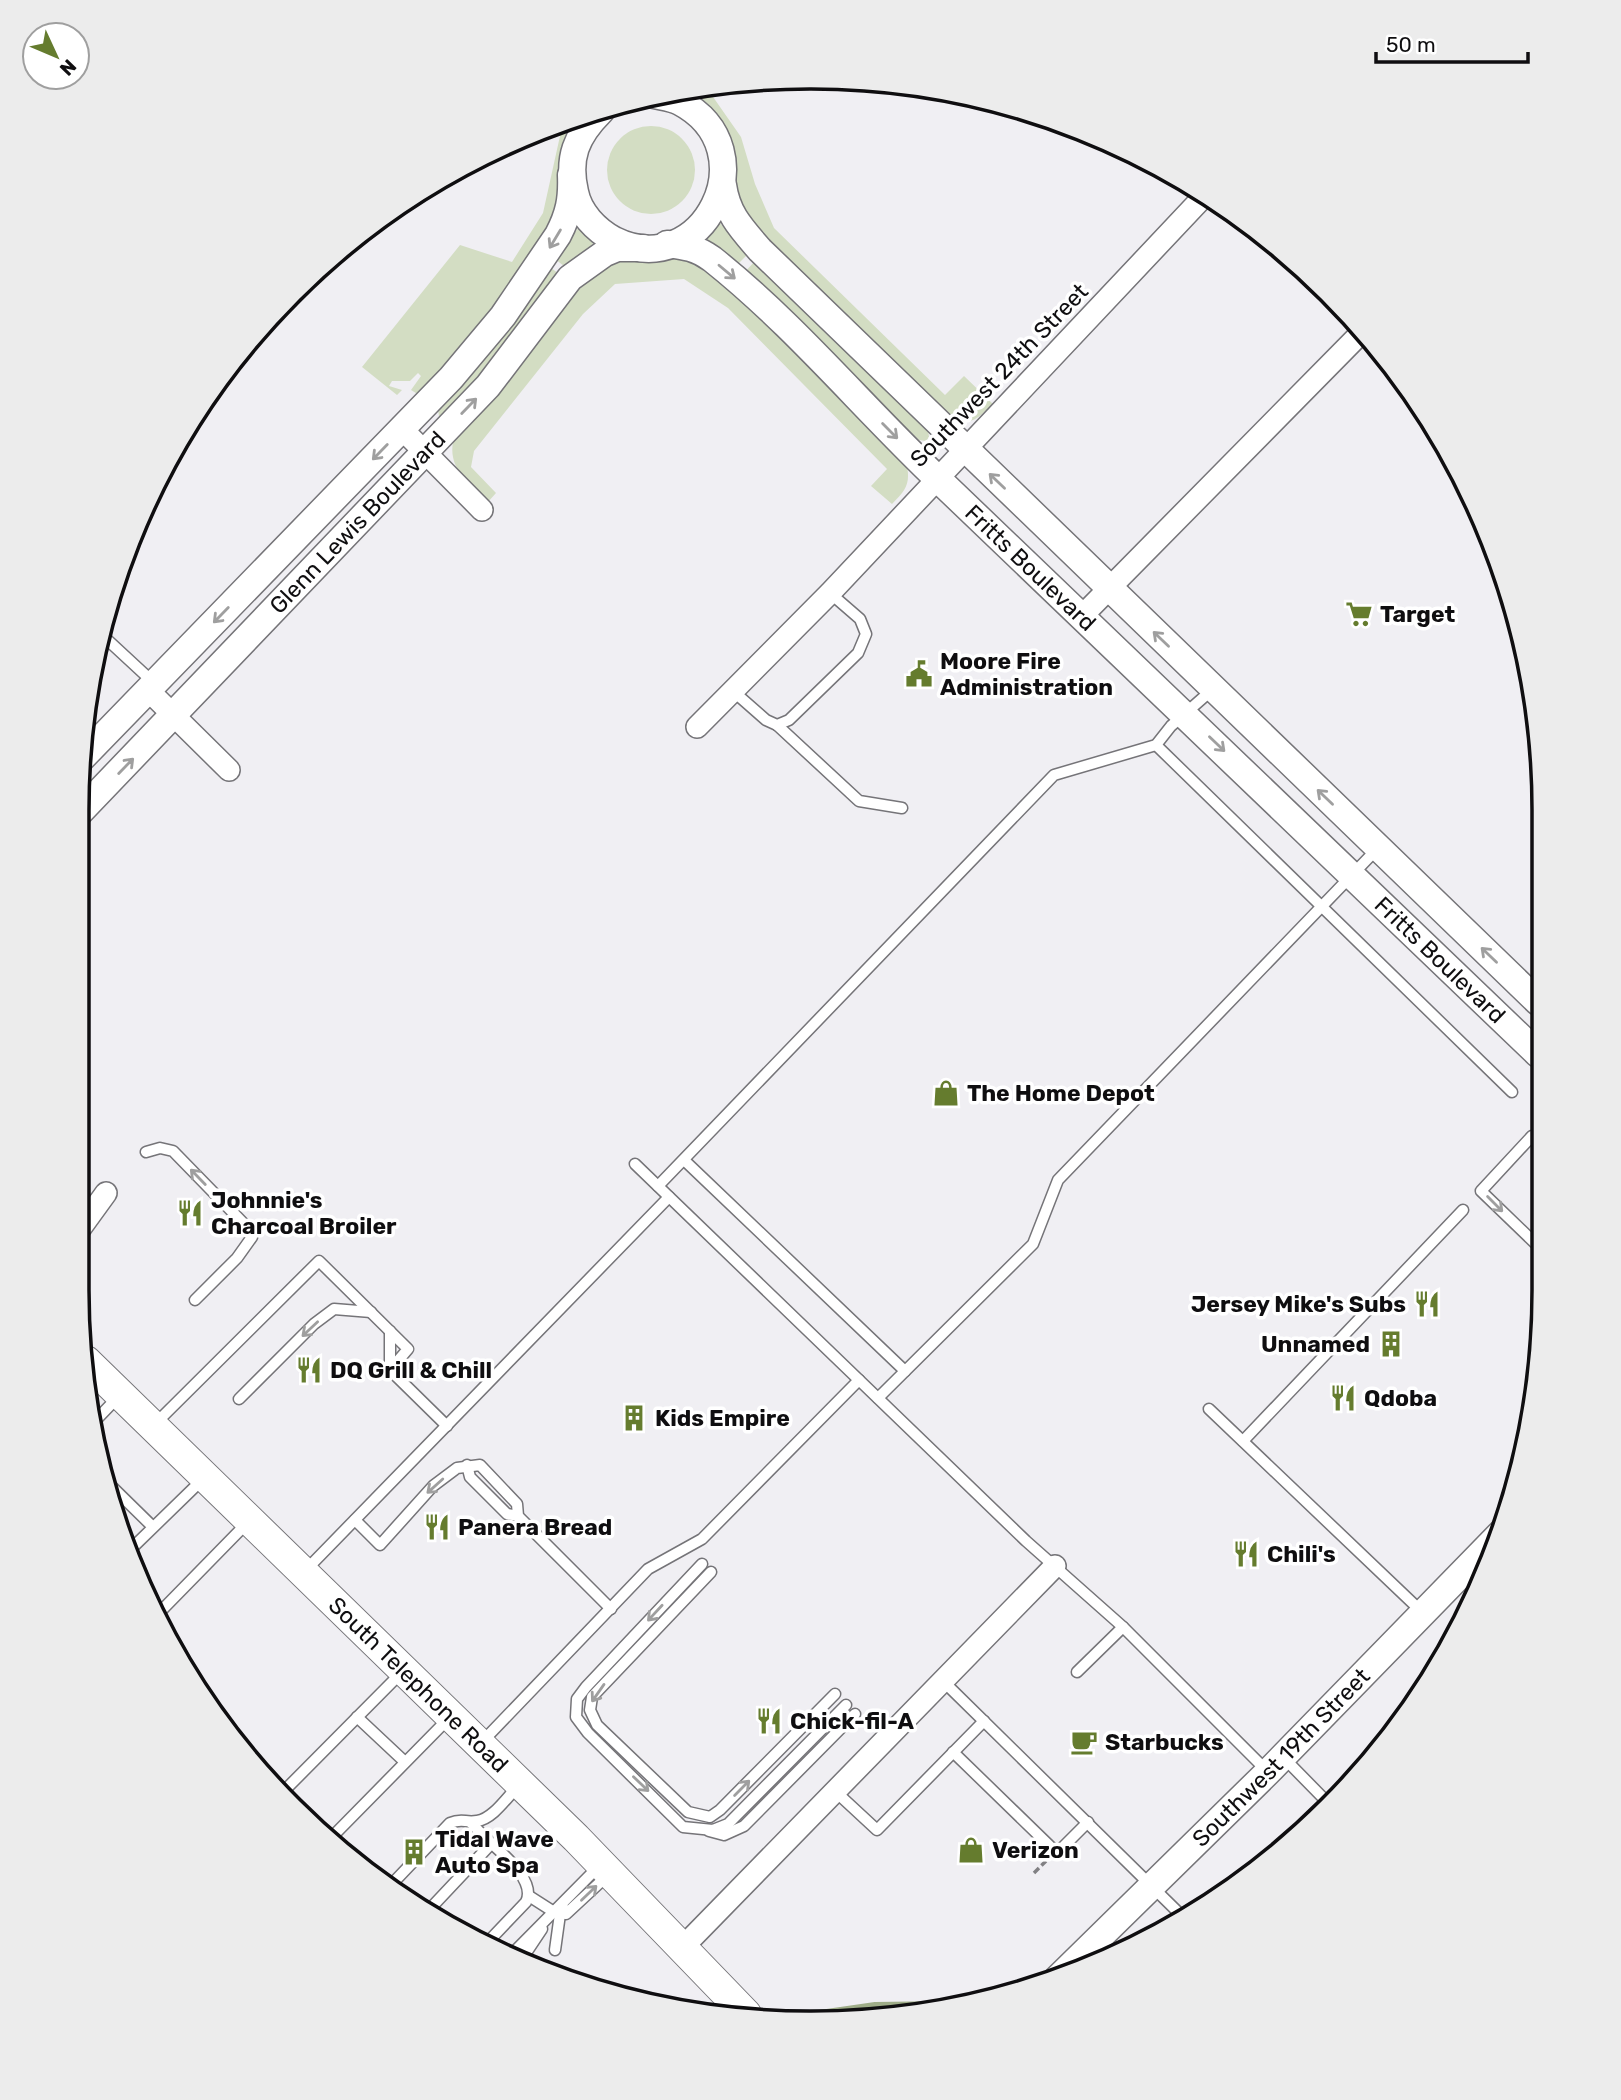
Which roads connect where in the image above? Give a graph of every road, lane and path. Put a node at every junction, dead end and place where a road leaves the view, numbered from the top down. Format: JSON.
{"nodes":[{"id":1,"x":679,"y":101,"type":"edge"},
{"id":2,"x":586,"y":126,"type":"edge"},
{"id":3,"x":571,"y":175,"type":"junction"},
{"id":4,"x":723,"y":185,"type":"junction"},
{"id":5,"x":1198,"y":203,"type":"edge"},
{"id":6,"x":655,"y":246,"type":"junction"},
{"id":7,"x":1356,"y":338,"type":"edge"},
{"id":8,"x":402,"y":429,"type":"junction"},
{"id":9,"x":965,"y":450,"type":"junction"},
{"id":10,"x":425,"y":452,"type":"junction"},
{"id":11,"x":937,"y":478,"type":"junction"},
{"id":12,"x":482,"y":510,"type":"dead end"},
{"id":13,"x":1109,"y":590,"type":"junction"},
{"id":14,"x":830,"y":593,"type":"junction"},
{"id":15,"x":1082,"y":616,"type":"junction"},
{"id":16,"x":109,"y":643,"type":"edge"},
{"id":17,"x":151,"y":686,"type":"junction"},
{"id":18,"x":1213,"y":689,"type":"junction"},
{"id":19,"x":733,"y":691,"type":"junction"},
{"id":20,"x":178,"y":713,"type":"junction"},
{"id":21,"x":1185,"y":713,"type":"junction"},
{"id":22,"x":777,"y":725,"type":"junction"},
{"id":23,"x":697,"y":727,"type":"dead end"},
{"id":24,"x":1156,"y":745,"type":"junction"},
{"id":25,"x":92,"y":747,"type":"edge"},
{"id":26,"x":229,"y":770,"type":"dead end"},
{"id":27,"x":89,"y":803,"type":"edge"},
{"id":28,"x":902,"y":808,"type":"dead end"},
{"id":29,"x":1378,"y":848,"type":"junction"},
{"id":30,"x":1352,"y":875,"type":"junction"},
{"id":31,"x":1322,"y":906,"type":"junction"},
{"id":32,"x":1532,"y":996,"type":"edge"},
{"id":33,"x":1532,"y":1048,"type":"edge"},
{"id":34,"x":1512,"y":1092,"type":"dead end"},
{"id":35,"x":1532,"y":1136,"type":"dead end"},
{"id":36,"x":146,"y":1152,"type":"dead end"},
{"id":37,"x":684,"y":1160,"type":"junction"},
{"id":38,"x":635,"y":1164,"type":"dead end"},
{"id":39,"x":658,"y":1186,"type":"junction"},
{"id":40,"x":106,"y":1193,"type":"dead end"},
{"id":41,"x":669,"y":1197,"type":"junction"},
{"id":42,"x":1464,"y":1210,"type":"dead end"},
{"id":43,"x":89,"y":1216,"type":"edge"},
{"id":44,"x":1532,"y":1240,"type":"edge"},
{"id":45,"x":195,"y":1300,"type":"dead end"},
{"id":46,"x":371,"y":1312,"type":"junction"},
{"id":47,"x":390,"y":1331,"type":"junction"},
{"id":48,"x":94,"y":1368,"type":"edge"},
{"id":49,"x":390,"y":1370,"type":"junction"},
{"id":50,"x":905,"y":1371,"type":"junction"},
{"id":51,"x":859,"y":1380,"type":"junction"},
{"id":52,"x":121,"y":1394,"type":"junction"},
{"id":53,"x":878,"y":1398,"type":"junction"},
{"id":54,"x":239,"y":1399,"type":"dead end"},
{"id":55,"x":1209,"y":1409,"type":"dead end"},
{"id":56,"x":100,"y":1415,"type":"edge"},
{"id":57,"x":153,"y":1425,"type":"junction"},
{"id":58,"x":447,"y":1426,"type":"junction"},
{"id":59,"x":1243,"y":1441,"type":"junction"},
{"id":60,"x":206,"y":1476,"type":"junction"},
{"id":61,"x":120,"y":1494,"type":"edge"},
{"id":62,"x":250,"y":1520,"type":"junction"},
{"id":63,"x":355,"y":1520,"type":"junction"},
{"id":64,"x":152,"y":1526,"type":"junction"},
{"id":65,"x":136,"y":1544,"type":"edge"},
{"id":66,"x":1482,"y":1553,"type":"edge"},
{"id":67,"x":702,"y":1563,"type":"dead end"},
{"id":68,"x":1055,"y":1566,"type":"junction"},
{"id":69,"x":304,"y":1572,"type":"junction"},
{"id":70,"x":711,"y":1572,"type":"dead end"},
{"id":71,"x":164,"y":1608,"type":"edge"},
{"id":72,"x":611,"y":1609,"type":"junction"},
{"id":73,"x":1423,"y":1613,"type":"junction"},
{"id":74,"x":1123,"y":1627,"type":"junction"},
{"id":75,"x":404,"y":1670,"type":"junction"},
{"id":76,"x":1077,"y":1672,"type":"dead end"},
{"id":77,"x":943,"y":1681,"type":"junction"},
{"id":78,"x":835,"y":1694,"type":"dead end"},
{"id":79,"x":846,"y":1705,"type":"dead end"},
{"id":80,"x":855,"y":1714,"type":"dead end"},
{"id":81,"x":451,"y":1716,"type":"junction"},
{"id":82,"x":357,"y":1717,"type":"junction"},
{"id":83,"x":984,"y":1721,"type":"junction"},
{"id":84,"x":480,"y":1744,"type":"junction"},
{"id":85,"x":953,"y":1752,"type":"junction"},
{"id":86,"x":405,"y":1762,"type":"junction"},
{"id":87,"x":1276,"y":1765,"type":"junction"},
{"id":88,"x":520,"y":1784,"type":"junction"},
{"id":89,"x":288,"y":1787,"type":"edge"},
{"id":90,"x":836,"y":1792,"type":"junction"},
{"id":91,"x":1322,"y":1799,"type":"edge"},
{"id":92,"x":498,"y":1807,"type":"junction"},
{"id":93,"x":470,"y":1822,"type":"junction"},
{"id":94,"x":1088,"y":1822,"type":"junction"},
{"id":95,"x":700,"y":1829,"type":"junction"},
{"id":96,"x":336,"y":1833,"type":"edge"},
{"id":97,"x":482,"y":1835,"type":"junction"},
{"id":98,"x":491,"y":1844,"type":"junction"},
{"id":99,"x":606,"y":1869,"type":"junction"},
{"id":100,"x":396,"y":1880,"type":"edge"},
{"id":101,"x":1152,"y":1885,"type":"junction"},
{"id":102,"x":529,"y":1896,"type":"junction"},
{"id":103,"x":434,"y":1904,"type":"edge"},
{"id":104,"x":1177,"y":1910,"type":"edge"},
{"id":105,"x":553,"y":1915,"type":"junction"},
{"id":106,"x":493,"y":1937,"type":"edge"},
{"id":107,"x":682,"y":1948,"type":"junction"},
{"id":108,"x":518,"y":1949,"type":"edge"},
{"id":109,"x":555,"y":1950,"type":"dead end"},
{"id":110,"x":527,"y":1953,"type":"edge"},
{"id":111,"x":1076,"y":1960,"type":"edge"},
{"id":112,"x":739,"y":2007,"type":"edge"}],
"edges":[{"from":1,"to":4,"type":"street","name":"Fritts Boulevard"},
{"from":2,"to":3,"type":"street","name":"Glenn Lewis Boulevard"},
{"from":3,"to":6,"type":"street"},
{"from":3,"to":8,"type":"street","name":"Glenn Lewis Boulevard","one_way":true},
{"from":4,"to":6,"type":"street"},
{"from":4,"to":9,"type":"street","name":"Fritts Boulevard"},
{"from":5,"to":9,"type":"street","name":"Southwest 24th Street"},
{"from":10,"to":6,"type":"street","name":"Glenn Lewis Boulevard","one_way":true},
{"from":6,"to":11,"type":"street","name":"Fritts Boulevard","one_way":true},
{"from":7,"to":13,"type":"street"},
{"from":8,"to":10,"type":"street"},
{"from":8,"to":17,"type":"street","name":"Glenn Lewis Boulevard","one_way":true},
{"from":9,"to":11,"type":"street","name":"Southwest 24th Street"},
{"from":13,"to":9,"type":"street","name":"Fritts Boulevard","one_way":true},
{"from":10,"to":12,"type":"street"},
{"from":10,"to":20,"type":"street","name":"Glenn Lewis Boulevard"},
{"from":11,"to":14,"type":"street","name":"Southwest 24th Street"},
{"from":11,"to":15,"type":"street","name":"Fritts Boulevard"},
{"from":13,"to":15,"type":"street"},
{"from":18,"to":13,"type":"street","name":"Fritts Boulevard","one_way":true},
{"from":14,"to":19,"type":"street","name":"Southwest 24th Street"},
{"from":14,"to":22,"type":"lane"},
{"from":15,"to":21,"type":"street","name":"Fritts Boulevard"},
{"from":16,"to":17,"type":"lane"},
{"from":17,"to":20,"type":"street"},
{"from":17,"to":25,"type":"street","name":"Glenn Lewis Boulevard"},
{"from":18,"to":21,"type":"lane"},
{"from":29,"to":18,"type":"street","name":"Fritts Boulevard","one_way":true},
{"from":19,"to":22,"type":"lane"},
{"from":19,"to":23,"type":"street","name":"Southwest 24th Street"},
{"from":20,"to":26,"type":"street"},
{"from":27,"to":20,"type":"street","name":"Glenn Lewis Boulevard","one_way":true},
{"from":21,"to":24,"type":"lane"},
{"from":21,"to":30,"type":"street","name":"Fritts Boulevard","one_way":true},
{"from":22,"to":28,"type":"lane"},
{"from":24,"to":31,"type":"lane"},
{"from":24,"to":37,"type":"lane"},
{"from":29,"to":30,"type":"lane"},
{"from":32,"to":29,"type":"street","name":"Fritts Boulevard","one_way":true},
{"from":30,"to":31,"type":"lane"},
{"from":30,"to":33,"type":"street","name":"Fritts Boulevard"},
{"from":31,"to":34,"type":"lane"},
{"from":31,"to":50,"type":"lane"},
{"from":35,"to":44,"type":"lane","one_way":true},
{"from":45,"to":36,"type":"lane","one_way":true},
{"from":37,"to":39,"type":"lane"},
{"from":37,"to":50,"type":"lane"},
{"from":38,"to":39,"type":"lane"},
{"from":39,"to":41,"type":"lane"},
{"from":40,"to":43,"type":"street"},
{"from":41,"to":51,"type":"lane"},
{"from":41,"to":58,"type":"lane"},
{"from":42,"to":59,"type":"lane"},
{"from":46,"to":47,"type":"lane"},
{"from":46,"to":54,"type":"lane","one_way":true},
{"from":46,"to":57,"type":"lane"},
{"from":47,"to":49,"type":"lane"},
{"from":47,"to":49,"type":"lane"},
{"from":48,"to":52,"type":"main road","name":"South Telephone Road"},
{"from":49,"to":58,"type":"lane"},
{"from":50,"to":53,"type":"lane"},
{"from":51,"to":53,"type":"lane"},
{"from":51,"to":72,"type":"lane"},
{"from":52,"to":56,"type":"lane"},
{"from":52,"to":57,"type":"main road","name":"South Telephone Road"},
{"from":53,"to":68,"type":"lane"},
{"from":55,"to":59,"type":"lane"},
{"from":57,"to":60,"type":"main road","name":"South Telephone Road"},
{"from":58,"to":63,"type":"lane"},
{"from":59,"to":73,"type":"lane"},
{"from":60,"to":62,"type":"main road","name":"South Telephone Road"},
{"from":60,"to":64,"type":"lane"},
{"from":61,"to":64,"type":"lane"},
{"from":62,"to":69,"type":"main road","name":"South Telephone Road"},
{"from":62,"to":71,"type":"lane"},
{"from":63,"to":69,"type":"lane"},
{"from":72,"to":63,"type":"lane","one_way":true},
{"from":64,"to":65,"type":"lane"},
{"from":66,"to":73,"type":"street","name":"Southwest 19th Street"},
{"from":67,"to":95,"type":"lane","one_way":true},
{"from":68,"to":74,"type":"lane"},
{"from":68,"to":77,"type":"street"},
{"from":69,"to":75,"type":"main road","name":"South Telephone Road"},
{"from":70,"to":78,"type":"lane","one_way":true},
{"from":72,"to":84,"type":"lane"},
{"from":73,"to":87,"type":"street","name":"Southwest 19th Street"},
{"from":74,"to":76,"type":"lane"},
{"from":74,"to":87,"type":"lane"},
{"from":75,"to":81,"type":"main road","name":"South Telephone Road"},
{"from":75,"to":82,"type":"lane"},
{"from":77,"to":83,"type":"lane"},
{"from":77,"to":90,"type":"street"},
{"from":79,"to":95,"type":"lane"},
{"from":80,"to":95,"type":"lane"},
{"from":81,"to":84,"type":"main road","name":"South Telephone Road"},
{"from":81,"to":86,"type":"lane"},
{"from":82,"to":86,"type":"lane"},
{"from":82,"to":89,"type":"lane"},
{"from":83,"to":85,"type":"lane"},
{"from":83,"to":94,"type":"lane"},
{"from":84,"to":88,"type":"main road","name":"South Telephone Road"},
{"from":85,"to":90,"type":"lane"},
{"from":85,"to":94,"type":"lane"},
{"from":86,"to":96,"type":"lane"},
{"from":87,"to":91,"type":"lane"},
{"from":87,"to":101,"type":"street","name":"Southwest 19th Street"},
{"from":88,"to":92,"type":"lane"},
{"from":88,"to":99,"type":"main road","name":"South Telephone Road"},
{"from":90,"to":107,"type":"street"},
{"from":92,"to":93,"type":"lane"},
{"from":92,"to":97,"type":"lane"},
{"from":93,"to":97,"type":"lane"},
{"from":93,"to":100,"type":"lane"},
{"from":94,"to":101,"type":"lane"},
{"from":97,"to":98,"type":"lane"},
{"from":98,"to":102,"type":"lane"},
{"from":98,"to":103,"type":"lane"},
{"from":99,"to":105,"type":"lane"},
{"from":105,"to":99,"type":"lane","one_way":true},
{"from":99,"to":107,"type":"main road","name":"South Telephone Road"},
{"from":101,"to":104,"type":"lane"},
{"from":101,"to":111,"type":"street","name":"Southwest 19th Street"},
{"from":102,"to":105,"type":"lane"},
{"from":102,"to":106,"type":"lane"},
{"from":105,"to":108,"type":"lane"},
{"from":105,"to":109,"type":"lane"},
{"from":105,"to":110,"type":"lane"},
{"from":107,"to":112,"type":"main road","name":"South Telephone Road"}]}
